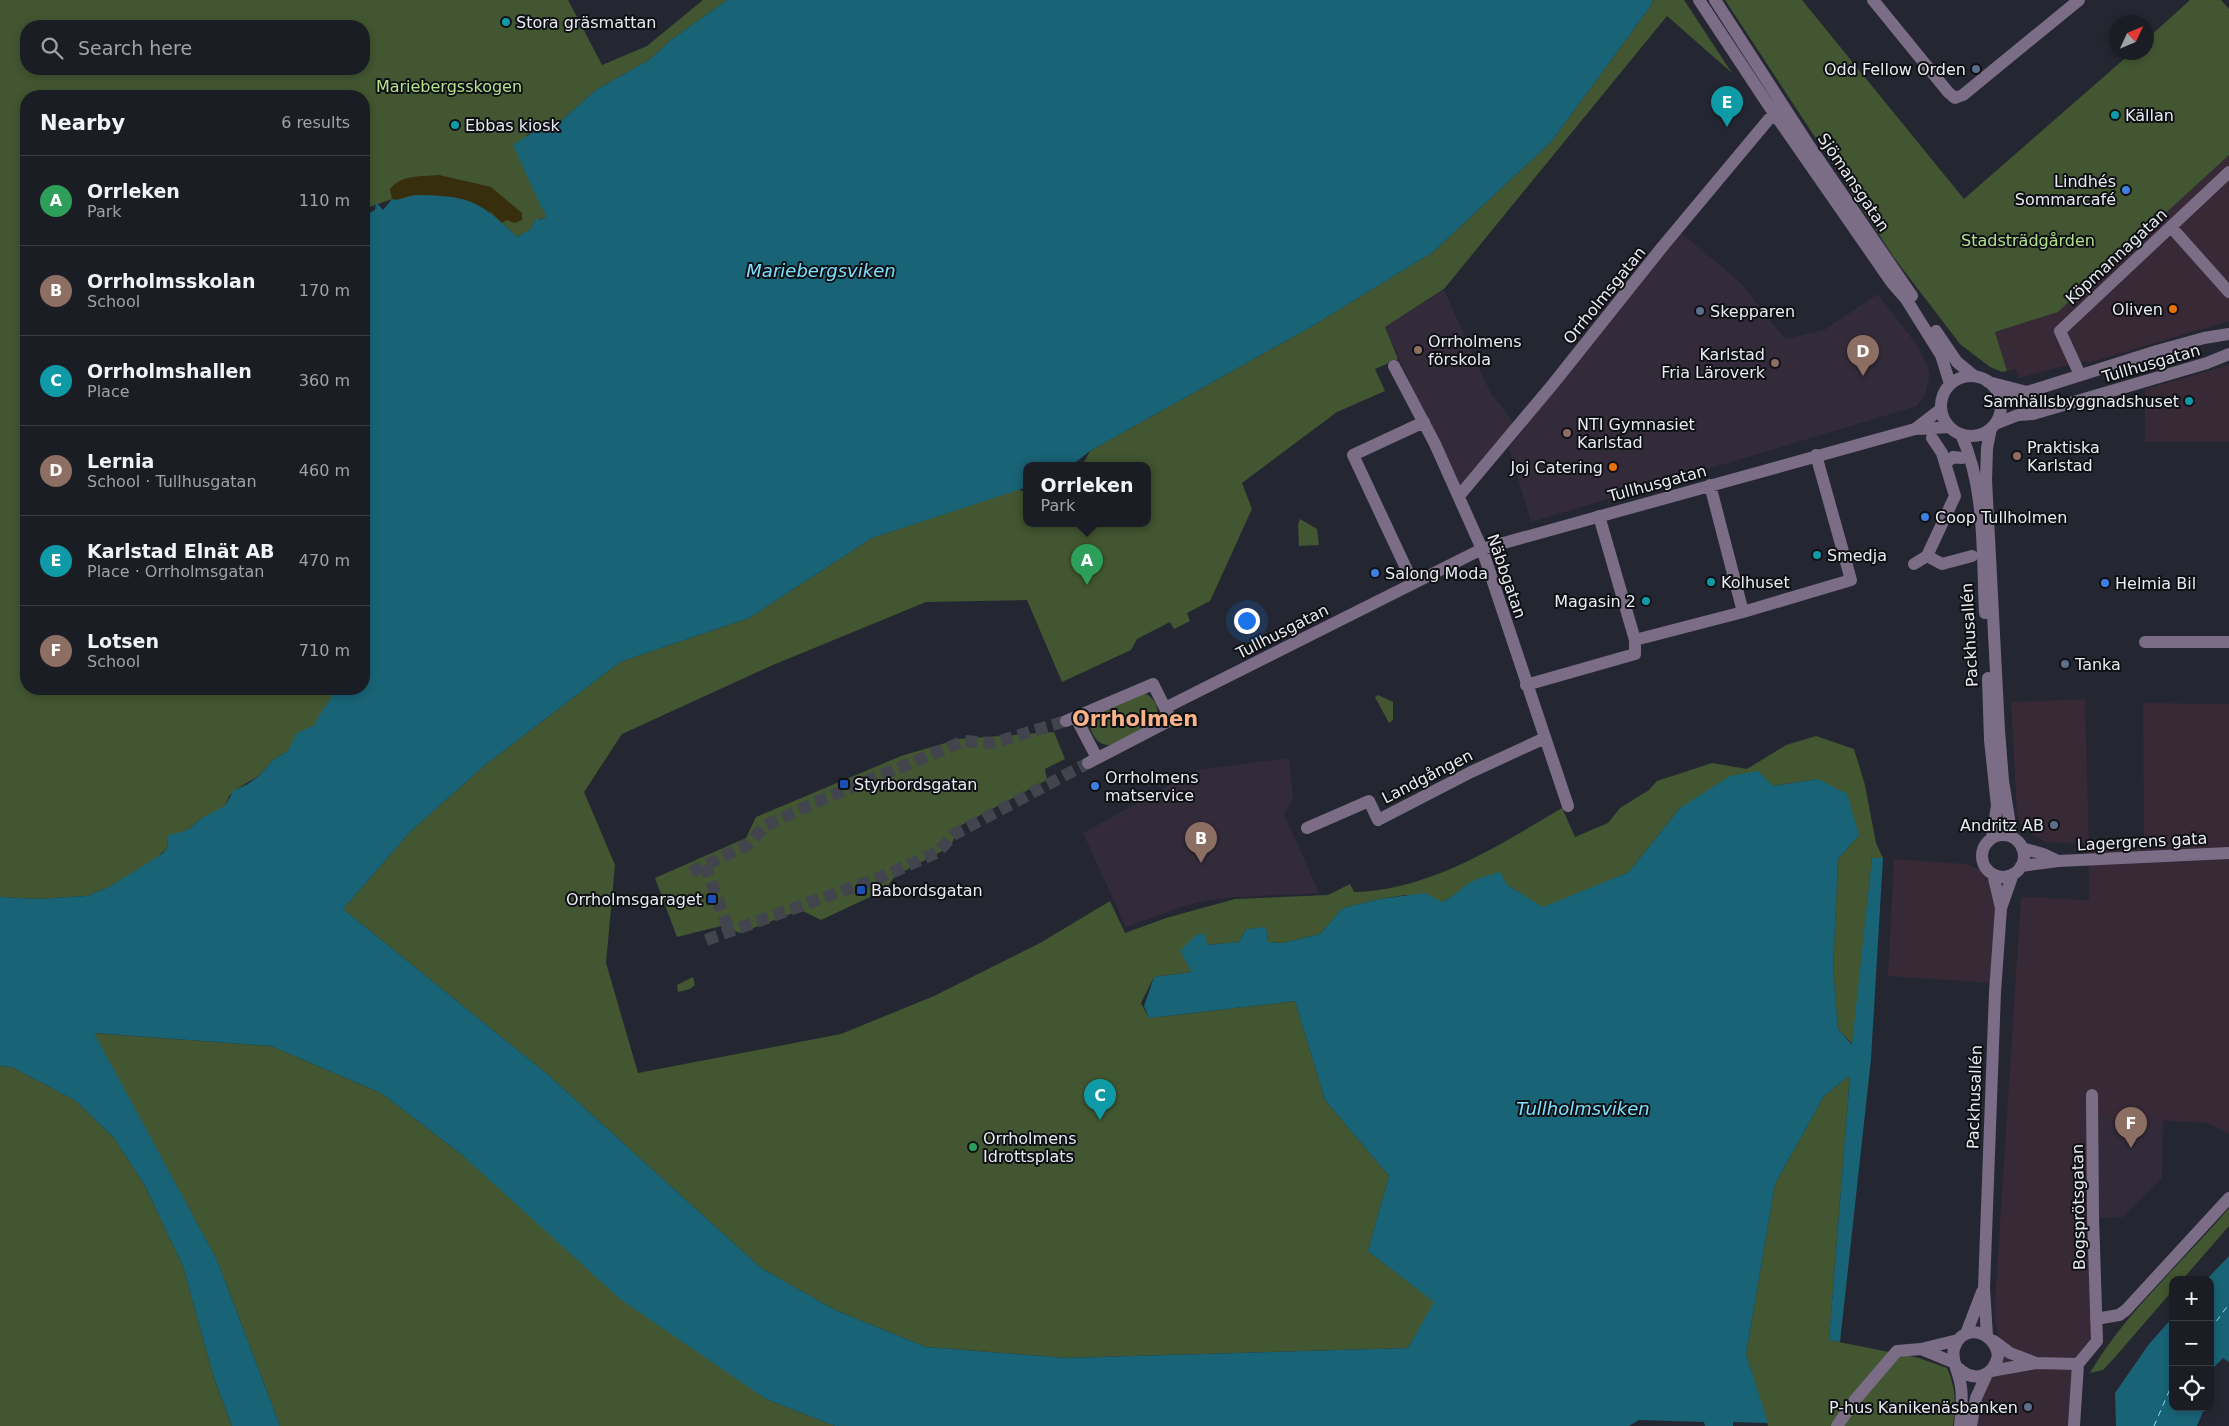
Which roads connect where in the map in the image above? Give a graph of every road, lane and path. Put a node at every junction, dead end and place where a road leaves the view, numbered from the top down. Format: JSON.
{"nodes":[{"id":1,"x":1699,"y":0,"type":"edge"},
{"id":2,"x":1715,"y":0,"type":"edge"},
{"id":3,"x":1873,"y":0,"type":"edge"},
{"id":4,"x":2079,"y":0,"type":"edge"},
{"id":5,"x":1775,"y":115,"type":"junction"},
{"id":6,"x":2229,"y":172,"type":"edge"},
{"id":7,"x":2171,"y":227,"type":"junction"},
{"id":8,"x":2229,"y":292,"type":"edge"},
{"id":9,"x":2229,"y":334,"type":"edge"},
{"id":10,"x":2229,"y":354,"type":"edge"},
{"id":11,"x":1394,"y":366,"type":"dead end"},
{"id":12,"x":2080,"y":375,"type":"junction"},
{"id":13,"x":1974,"y":376,"type":"junction"},
{"id":14,"x":1988,"y":382,"type":"junction"},
{"id":15,"x":1948,"y":388,"type":"junction"},
{"id":16,"x":2027,"y":392,"type":"junction"},
{"id":17,"x":1999,"y":396,"type":"junction"},
{"id":18,"x":1941,"y":409,"type":"junction"},
{"id":19,"x":1424,"y":422,"type":"junction"},
{"id":20,"x":1949,"y":427,"type":"junction"},
{"id":21,"x":1915,"y":428,"type":"junction"},
{"id":22,"x":1989,"y":429,"type":"junction"},
{"id":23,"x":1961,"y":434,"type":"junction"},
{"id":24,"x":1932,"y":438,"type":"dead end"},
{"id":25,"x":1816,"y":455,"type":"junction"},
{"id":26,"x":1962,"y":458,"type":"dead end"},
{"id":27,"x":1946,"y":463,"type":"junction"},
{"id":28,"x":1710,"y":485,"type":"junction"},
{"id":29,"x":1459,"y":496,"type":"junction"},
{"id":30,"x":1599,"y":516,"type":"junction"},
{"id":31,"x":1482,"y":548,"type":"junction"},
{"id":32,"x":1927,"y":556,"type":"junction"},
{"id":33,"x":1972,"y":556,"type":"dead end"},
{"id":34,"x":1914,"y":564,"type":"dead end"},
{"id":35,"x":1414,"y":583,"type":"junction"},
{"id":36,"x":1743,"y":612,"type":"junction"},
{"id":37,"x":1635,"y":640,"type":"junction"},
{"id":38,"x":2145,"y":642,"type":"dead end"},
{"id":39,"x":2229,"y":642,"type":"edge"},
{"id":40,"x":1526,"y":685,"type":"junction"},
{"id":41,"x":1165,"y":708,"type":"junction"},
{"id":42,"x":1545,"y":738,"type":"junction"},
{"id":43,"x":1568,"y":806,"type":"dead end"},
{"id":44,"x":1307,"y":828,"type":"dead end"},
{"id":45,"x":1992,"y":837,"type":"junction"},
{"id":46,"x":2012,"y":837,"type":"junction"},
{"id":47,"x":2022,"y":848,"type":"junction"},
{"id":48,"x":2229,"y":853,"type":"edge"},
{"id":49,"x":2058,"y":861,"type":"junction"},
{"id":50,"x":2017,"y":870,"type":"junction"},
{"id":51,"x":1993,"y":874,"type":"junction"},
{"id":52,"x":2001,"y":908,"type":"junction"},
{"id":53,"x":2092,"y":1095,"type":"dead end"},
{"id":54,"x":2229,"y":1198,"type":"edge"},
{"id":55,"x":1984,"y":1288,"type":"junction"},
{"id":56,"x":2096,"y":1319,"type":"junction"},
{"id":57,"x":1962,"y":1337,"type":"junction"},
{"id":58,"x":1990,"y":1338,"type":"junction"},
{"id":59,"x":1921,"y":1350,"type":"junction"},
{"id":60,"x":2036,"y":1363,"type":"junction"},
{"id":61,"x":2078,"y":1364,"type":"junction"},
{"id":62,"x":1956,"y":1366,"type":"junction"},
{"id":63,"x":1989,"y":1373,"type":"junction"},
{"id":64,"x":1837,"y":1426,"type":"edge"},
{"id":65,"x":1960,"y":1426,"type":"edge"},
{"id":66,"x":1970,"y":1426,"type":"edge"},
{"id":67,"x":2074,"y":1426,"type":"edge"}],
"edges":[{"from":1,"to":5,"type":"street","name":"Sjömansgatan"},
{"from":2,"to":13,"type":"street","name":"Sjömansgatan"},
{"from":3,"to":4,"type":"street"},
{"from":5,"to":15,"type":"street","name":"Sjömansgatan"},
{"from":5,"to":29,"type":"street","name":"Orrholmsgatan"},
{"from":6,"to":7,"type":"street","name":"Köpmannagatan"},
{"from":7,"to":8,"type":"street"},
{"from":7,"to":12,"type":"street","name":"Köpmannagatan"},
{"from":9,"to":12,"type":"street","name":"Tullhusgatan"},
{"from":10,"to":22,"type":"street","name":"Tullhusgatan"},
{"from":11,"to":19,"type":"street","name":"Näbbgatan"},
{"from":12,"to":16,"type":"street","name":"Tullhusgatan"},
{"from":13,"to":14,"type":"street"},
{"from":13,"to":15,"type":"street"},
{"from":14,"to":16,"type":"street"},
{"from":14,"to":17,"type":"street"},
{"from":15,"to":18,"type":"street"},
{"from":16,"to":17,"type":"street","name":"Tullhusgatan"},
{"from":17,"to":22,"type":"street"},
{"from":18,"to":20,"type":"street"},
{"from":18,"to":21,"type":"street","name":"Tullhusgatan"},
{"from":19,"to":29,"type":"street","name":"Näbbgatan"},
{"from":19,"to":35,"type":"street"},
{"from":20,"to":21,"type":"street","name":"Tullhusgatan"},
{"from":20,"to":23,"type":"street"},
{"from":21,"to":25,"type":"street","name":"Tullhusgatan"},
{"from":22,"to":23,"type":"street"},
{"from":22,"to":46,"type":"street","name":"Packhusallén"},
{"from":23,"to":45,"type":"street","name":"Packhusallén"},
{"from":24,"to":27,"type":"street"},
{"from":25,"to":28,"type":"street","name":"Tullhusgatan"},
{"from":25,"to":36,"type":"street"},
{"from":26,"to":27,"type":"street"},
{"from":27,"to":32,"type":"street"},
{"from":28,"to":30,"type":"street","name":"Tullhusgatan"},
{"from":28,"to":36,"type":"street"},
{"from":29,"to":31,"type":"street","name":"Näbbgatan"},
{"from":30,"to":31,"type":"street","name":"Tullhusgatan"},
{"from":30,"to":37,"type":"street"},
{"from":31,"to":35,"type":"street","name":"Tullhusgatan"},
{"from":31,"to":40,"type":"street","name":"Näbbgatan"},
{"from":32,"to":33,"type":"street"},
{"from":32,"to":34,"type":"street"},
{"from":35,"to":41,"type":"street","name":"Tullhusgatan"},
{"from":36,"to":37,"type":"street"},
{"from":37,"to":40,"type":"street"},
{"from":38,"to":39,"type":"street"},
{"from":40,"to":42,"type":"street","name":"Näbbgatan"},
{"from":41,"to":41,"type":"street"},
{"from":42,"to":43,"type":"street","name":"Näbbgatan"},
{"from":42,"to":44,"type":"street","name":"Landgången"},
{"from":45,"to":46,"type":"street"},
{"from":45,"to":51,"type":"street"},
{"from":46,"to":47,"type":"street"},
{"from":47,"to":49,"type":"street","name":"Lagergrens gata"},
{"from":47,"to":50,"type":"street"},
{"from":48,"to":49,"type":"street","name":"Lagergrens gata"},
{"from":49,"to":50,"type":"street","name":"Lagergrens gata"},
{"from":50,"to":51,"type":"street"},
{"from":50,"to":52,"type":"street","name":"Packhusallén"},
{"from":51,"to":52,"type":"street","name":"Packhusallén"},
{"from":52,"to":55,"type":"street","name":"Packhusallén"},
{"from":53,"to":56,"type":"street","name":"Bogsprötsgatan"},
{"from":54,"to":56,"type":"street"},
{"from":55,"to":57,"type":"street","name":"Packhusallén"},
{"from":55,"to":58,"type":"street","name":"Packhusallén"},
{"from":56,"to":61,"type":"street","name":"Bogsprötsgatan"},
{"from":57,"to":58,"type":"street"},
{"from":57,"to":59,"type":"street"},
{"from":57,"to":62,"type":"street"},
{"from":58,"to":60,"type":"street"},
{"from":58,"to":63,"type":"street"},
{"from":59,"to":62,"type":"street"},
{"from":59,"to":64,"type":"street"},
{"from":60,"to":61,"type":"street"},
{"from":60,"to":63,"type":"street"},
{"from":61,"to":67,"type":"street"},
{"from":62,"to":63,"type":"street"},
{"from":62,"to":65,"type":"street"},
{"from":63,"to":66,"type":"street"}]}
